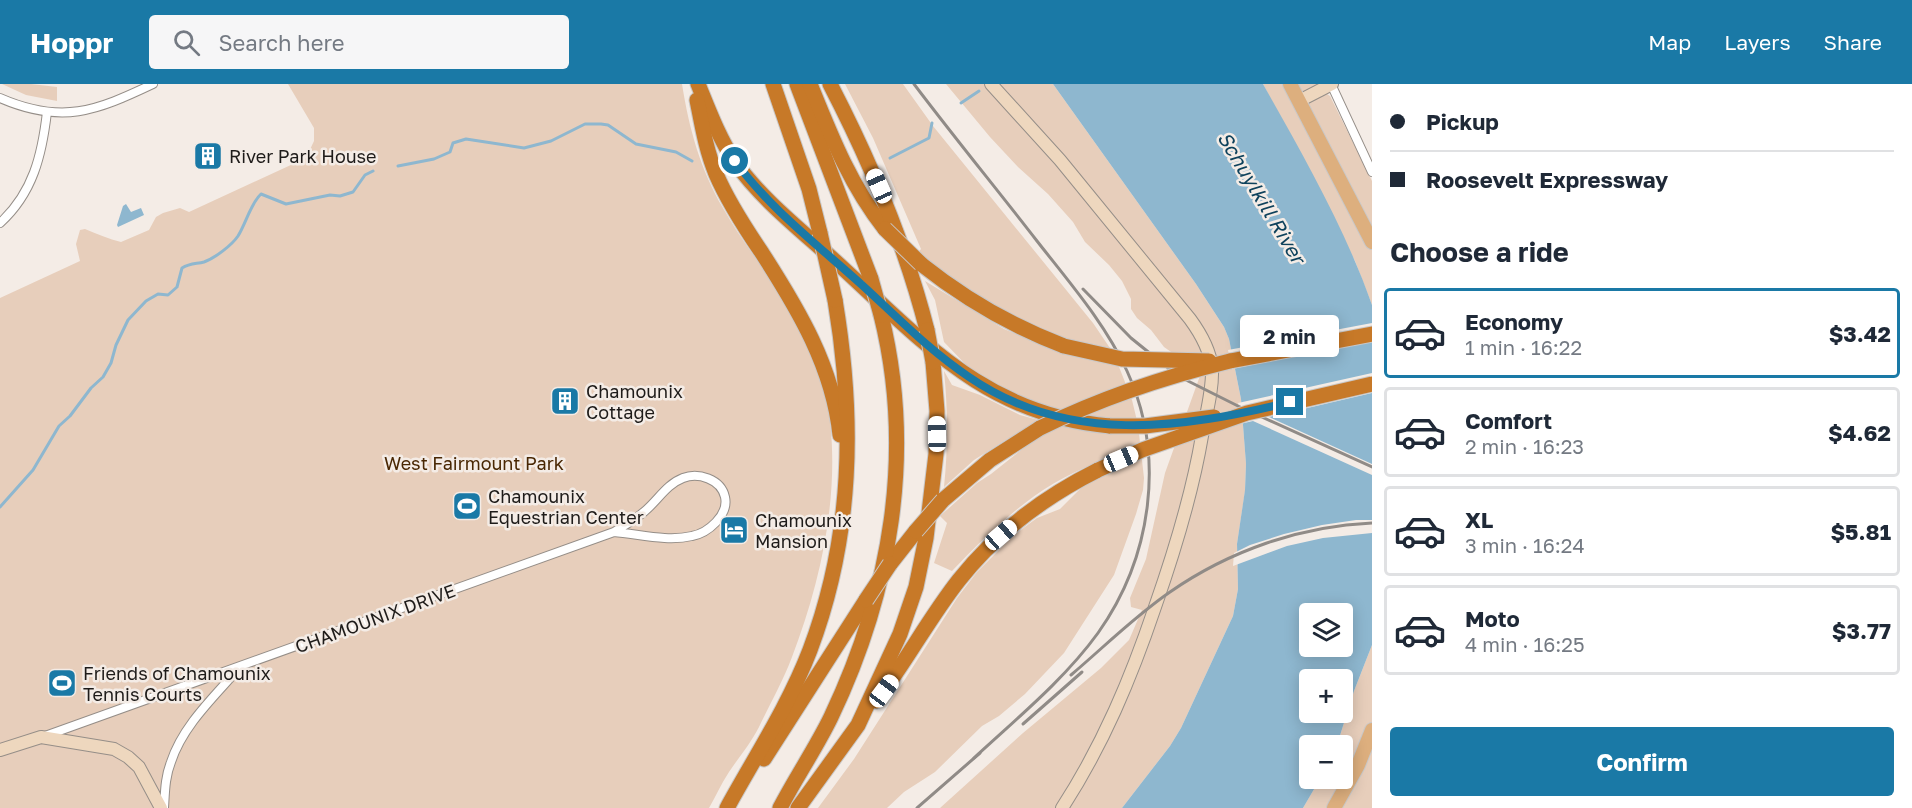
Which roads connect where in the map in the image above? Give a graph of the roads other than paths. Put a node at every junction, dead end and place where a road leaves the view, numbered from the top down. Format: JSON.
{"nodes":[{"id":1,"x":153,"y":84,"type":"edge"},
{"id":2,"x":696,"y":84,"type":"edge"},
{"id":3,"x":773,"y":84,"type":"edge"},
{"id":4,"x":797,"y":84,"type":"edge"},
{"id":5,"x":810,"y":84,"type":"edge"},
{"id":6,"x":830,"y":84,"type":"edge"},
{"id":7,"x":991,"y":84,"type":"edge"},
{"id":8,"x":1291,"y":84,"type":"edge"},
{"id":9,"x":1331,"y":84,"type":"edge"},
{"id":10,"x":0,"y":98,"type":"edge"},
{"id":11,"x":1299,"y":101,"type":"junction"},
{"id":12,"x":47,"y":112,"type":"junction"},
{"id":13,"x":1372,"y":172,"type":"edge"},
{"id":14,"x":0,"y":223,"type":"edge"},
{"id":15,"x":1372,"y":242,"type":"edge"},
{"id":16,"x":1372,"y":334,"type":"edge"},
{"id":17,"x":1230,"y":362,"type":"junction"},
{"id":18,"x":1372,"y":384,"type":"edge"},
{"id":19,"x":1246,"y":413,"type":"junction"},
{"id":20,"x":845,"y":501,"type":"junction"},
{"id":21,"x":614,"y":532,"type":"junction"},
{"id":22,"x":241,"y":666,"type":"junction"},
{"id":23,"x":858,"y":725,"type":"junction"},
{"id":24,"x":1372,"y":730,"type":"edge"},
{"id":25,"x":41,"y":737,"type":"junction"},
{"id":26,"x":0,"y":750,"type":"edge"},
{"id":27,"x":163,"y":808,"type":"edge"},
{"id":28,"x":728,"y":808,"type":"edge"},
{"id":29,"x":780,"y":808,"type":"edge"},
{"id":30,"x":798,"y":808,"type":"edge"},
{"id":31,"x":1062,"y":808,"type":"edge"},
{"id":32,"x":1334,"y":808,"type":"edge"}],
"edges":[{"from":1,"to":12,"type":"street"},
{"from":2,"to":19,"type":"highway","bridge":true},
{"from":2,"to":20,"type":"highway"},
{"from":3,"to":20,"type":"highway","bridge":true},
{"from":4,"to":29,"type":"highway","bridge":true},
{"from":5,"to":17,"type":"highway","bridge":true},
{"from":6,"to":23,"type":"highway","bridge":true},
{"from":7,"to":31,"type":"main road"},
{"from":8,"to":11,"type":"main road"},
{"from":9,"to":11,"type":"main road"},
{"from":9,"to":13,"type":"street"},
{"from":10,"to":12,"type":"street"},
{"from":11,"to":15,"type":"main road"},
{"from":12,"to":14,"type":"street"},
{"from":16,"to":17,"type":"highway"},
{"from":17,"to":28,"type":"highway","bridge":true},
{"from":18,"to":19,"type":"highway","bridge":true},
{"from":19,"to":23,"type":"highway","bridge":true},
{"from":20,"to":28,"type":"highway"},
{"from":21,"to":21,"type":"street","name":"CHAMOUNIX DRIVE"},
{"from":21,"to":22,"type":"street","name":"CHAMOUNIX DRIVE"},
{"from":22,"to":25,"type":"street","name":"CHAMOUNIX DRIVE"},
{"from":22,"to":27,"type":"street"},
{"from":23,"to":30,"type":"highway"},
{"from":24,"to":32,"type":"main road"},
{"from":25,"to":26,"type":"main road","name":"CHAMOUNIX DRIVE"},
{"from":25,"to":27,"type":"main road"}]}
